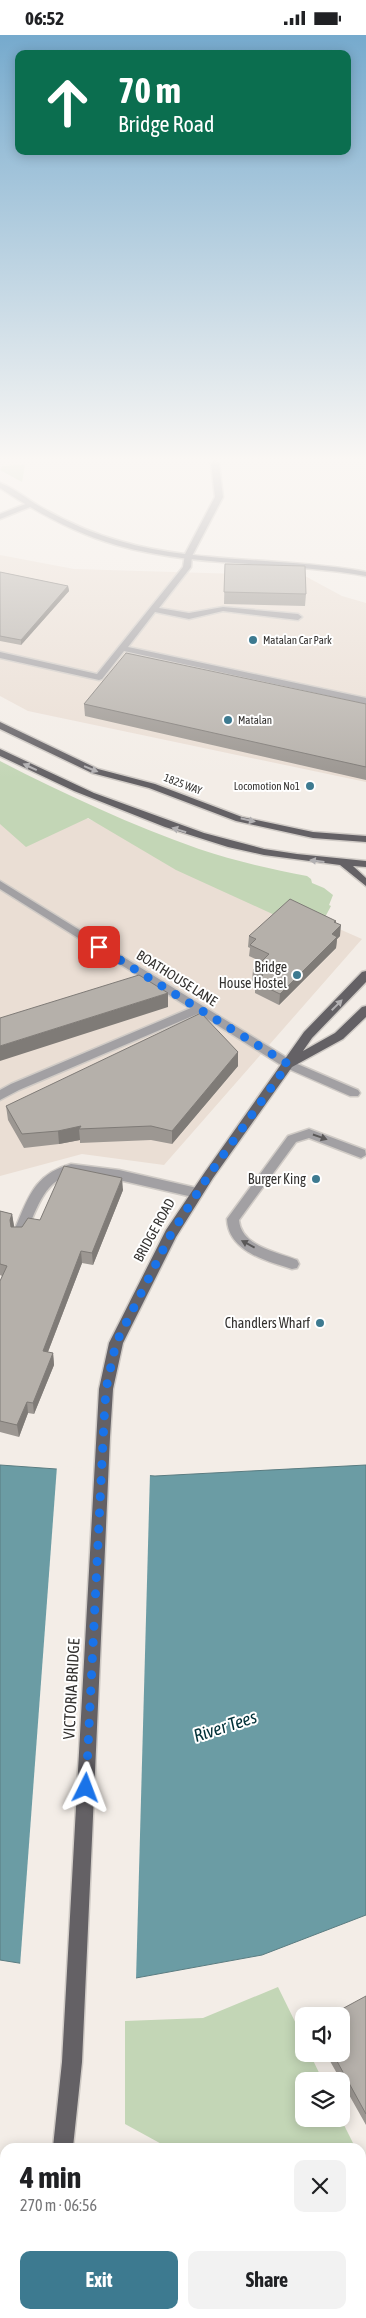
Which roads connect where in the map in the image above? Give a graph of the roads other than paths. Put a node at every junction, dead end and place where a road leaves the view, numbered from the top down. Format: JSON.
{"nodes":[{"id":1,"x":187,"y":567,"type":"edge"},
{"id":2,"x":320,"y":567,"type":"edge"},
{"id":3,"x":366,"y":574,"type":"edge"},
{"id":4,"x":154,"y":609,"type":"junction"},
{"id":5,"x":298,"y":617,"type":"dead end"},
{"id":6,"x":122,"y":648,"type":"junction"},
{"id":7,"x":0,"y":655,"type":"edge"},
{"id":8,"x":366,"y":701,"type":"edge"},
{"id":9,"x":0,"y":725,"type":"edge"},
{"id":10,"x":0,"y":752,"type":"edge"},
{"id":11,"x":366,"y":839,"type":"edge"},
{"id":12,"x":343,"y":863,"type":"junction"},
{"id":13,"x":366,"y":864,"type":"edge"},
{"id":14,"x":366,"y":883,"type":"edge"},
{"id":15,"x":0,"y":884,"type":"edge"},
{"id":16,"x":366,"y":975,"type":"edge"},
{"id":17,"x":198,"y":1009,"type":"junction"},
{"id":18,"x":366,"y":1010,"type":"edge"},
{"id":19,"x":288,"y":1064,"type":"junction"},
{"id":20,"x":354,"y":1093,"type":"dead end"},
{"id":21,"x":0,"y":1097,"type":"edge"},
{"id":22,"x":361,"y":1153,"type":"dead end"},
{"id":23,"x":197,"y":1193,"type":"junction"},
{"id":24,"x":20,"y":1233,"type":"edge"},
{"id":25,"x":292,"y":1264,"type":"dead end"},
{"id":26,"x":103,"y":1437,"type":"joint"},
{"id":27,"x":63,"y":2143,"type":"edge"}],
"edges":[{"from":1,"to":4,"type":"street"},
{"from":2,"to":3,"type":"street"},
{"from":4,"to":5,"type":"street"},
{"from":4,"to":6,"type":"street"},
{"from":6,"to":7,"type":"street"},
{"from":6,"to":8,"type":"street"},
{"from":9,"to":11,"type":"main road","name":"1825 WAY","one_way":true},
{"from":12,"to":10,"type":"main road","one_way":true},
{"from":12,"to":13,"type":"main road"},
{"from":12,"to":14,"type":"main road"},
{"from":15,"to":17,"type":"street","name":"BOATHOUSE LANE"},
{"from":19,"to":16,"type":"main road","name":"BRIDGE ROAD","one_way":true},
{"from":17,"to":19,"type":"street","name":"BOATHOUSE LANE"},
{"from":17,"to":21,"type":"street"},
{"from":18,"to":19,"type":"main road","name":"BRIDGE ROAD"},
{"from":19,"to":20,"type":"street","name":"BOATHOUSE LANE"},
{"from":19,"to":23,"type":"main road","name":"BRIDGE ROAD"},
{"from":25,"to":22,"type":"street","one_way":true},
{"from":23,"to":24,"type":"street"},
{"from":23,"to":26,"type":"main road","name":"BRIDGE ROAD"},
{"from":26,"to":27,"type":"main road","name":"VICTORIA BRIDGE"}]}
